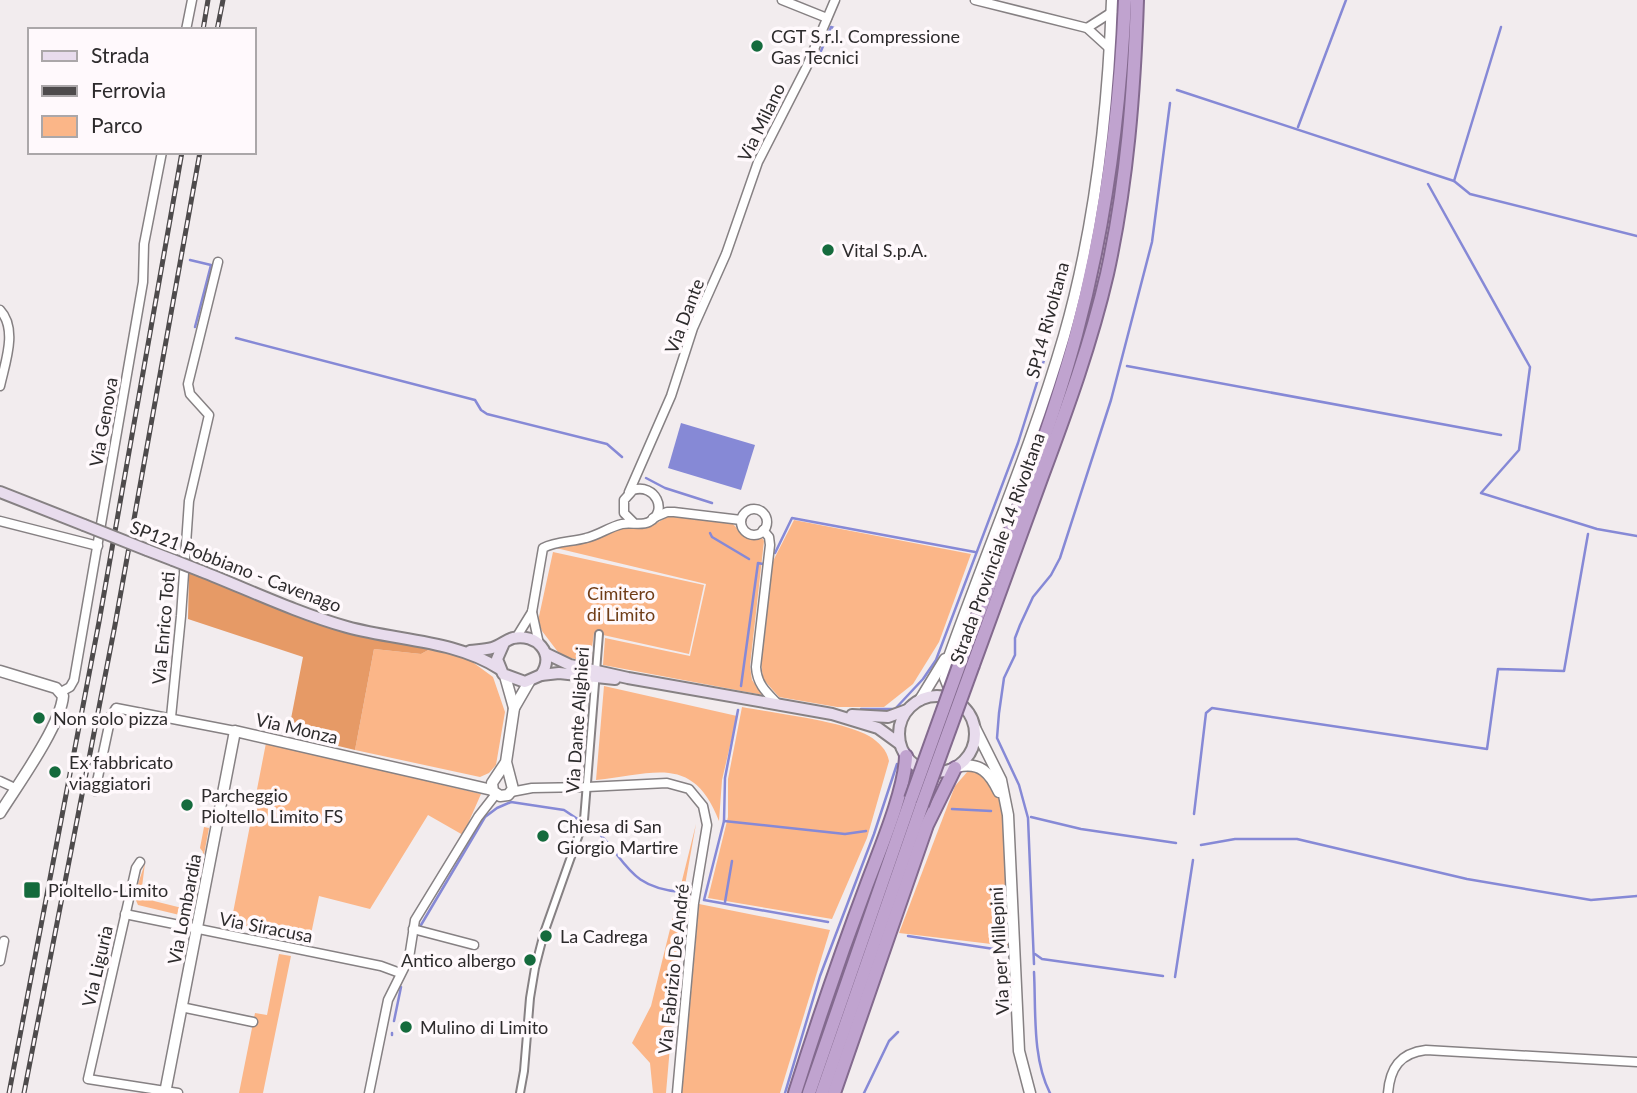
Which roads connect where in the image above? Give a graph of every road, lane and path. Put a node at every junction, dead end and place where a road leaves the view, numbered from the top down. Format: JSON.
{"nodes":[{"id":1,"x":192,"y":0,"type":"edge"},
{"id":2,"x":782,"y":0,"type":"edge"},
{"id":3,"x":835,"y":0,"type":"edge"},
{"id":4,"x":975,"y":0,"type":"edge"},
{"id":5,"x":1112,"y":0,"type":"edge"},
{"id":6,"x":1125,"y":0,"type":"edge"},
{"id":7,"x":1137,"y":0,"type":"edge"},
{"id":8,"x":1112,"y":12,"type":"junction"},
{"id":9,"x":827,"y":18,"type":"junction"},
{"id":10,"x":186,"y":28,"type":"edge"},
{"id":11,"x":1087,"y":28,"type":"junction"},
{"id":12,"x":1109,"y":48,"type":"junction"},
{"id":13,"x":162,"y":154,"type":"edge"},
{"id":14,"x":750,"y":181,"type":"joint"},
{"id":15,"x":218,"y":262,"type":"dead end"},
{"id":16,"x":0,"y":310,"type":"edge"},
{"id":17,"x":0,"y":386,"type":"edge"},
{"id":18,"x":642,"y":459,"type":"junction"},
{"id":19,"x":645,"y":489,"type":"junction"},
{"id":20,"x":0,"y":492,"type":"edge"},
{"id":21,"x":629,"y":492,"type":"junction"},
{"id":22,"x":657,"y":501,"type":"junction"},
{"id":23,"x":623,"y":511,"type":"junction"},
{"id":24,"x":674,"y":512,"type":"junction"},
{"id":25,"x":653,"y":519,"type":"junction"},
{"id":26,"x":741,"y":520,"type":"junction"},
{"id":27,"x":0,"y":521,"type":"edge"},
{"id":28,"x":634,"y":523,"type":"junction"},
{"id":29,"x":612,"y":527,"type":"junction"},
{"id":30,"x":763,"y":530,"type":"junction"},
{"id":31,"x":98,"y":546,"type":"junction"},
{"id":32,"x":531,"y":612,"type":"junction"},
{"id":33,"x":599,"y":634,"type":"dead end"},
{"id":34,"x":956,"y":636,"type":"junction"},
{"id":35,"x":516,"y":638,"type":"junction"},
{"id":36,"x":503,"y":643,"type":"junction"},
{"id":37,"x":539,"y":644,"type":"junction"},
{"id":38,"x":466,"y":651,"type":"junction"},
{"id":39,"x":547,"y":654,"type":"junction"},
{"id":40,"x":967,"y":662,"type":"junction"},
{"id":41,"x":0,"y":671,"type":"edge"},
{"id":42,"x":503,"y":673,"type":"junction"},
{"id":43,"x":596,"y":674,"type":"junction"},
{"id":44,"x":541,"y":675,"type":"junction"},
{"id":45,"x":528,"y":682,"type":"junction"},
{"id":46,"x":61,"y":692,"type":"junction"},
{"id":47,"x":920,"y":700,"type":"junction"},
{"id":48,"x":955,"y":700,"type":"junction"},
{"id":49,"x":779,"y":705,"type":"junction"},
{"id":50,"x":514,"y":708,"type":"junction"},
{"id":51,"x":907,"y":710,"type":"junction"},
{"id":52,"x":832,"y":714,"type":"junction"},
{"id":53,"x":171,"y":717,"type":"junction"},
{"id":54,"x":975,"y":728,"type":"junction"},
{"id":55,"x":235,"y":731,"type":"junction"},
{"id":56,"x":903,"y":750,"type":"junction"},
{"id":57,"x":956,"y":767,"type":"junction"},
{"id":58,"x":0,"y":781,"type":"edge"},
{"id":59,"x":501,"y":785,"type":"junction"},
{"id":60,"x":15,"y":788,"type":"junction"},
{"id":61,"x":587,"y":788,"type":"junction"},
{"id":62,"x":95,"y":791,"type":"dead end"},
{"id":63,"x":916,"y":802,"type":"junction"},
{"id":64,"x":1007,"y":805,"type":"junction"},
{"id":65,"x":0,"y":813,"type":"edge"},
{"id":66,"x":140,"y":862,"type":"dead end"},
{"id":67,"x":125,"y":915,"type":"junction"},
{"id":68,"x":196,"y":929,"type":"junction"},
{"id":69,"x":413,"y":929,"type":"junction"},
{"id":70,"x":4,"y":941,"type":"dead end"},
{"id":71,"x":474,"y":945,"type":"dead end"},
{"id":72,"x":0,"y":961,"type":"edge"},
{"id":73,"x":400,"y":973,"type":"junction"},
{"id":74,"x":181,"y":1007,"type":"junction"},
{"id":75,"x":253,"y":1022,"type":"dead end"},
{"id":76,"x":1637,"y":1062,"type":"edge"},
{"id":77,"x":109,"y":1082,"type":"junction"},
{"id":78,"x":103,"y":1092,"type":"edge"},
{"id":79,"x":165,"y":1092,"type":"edge"},
{"id":80,"x":178,"y":1093,"type":"edge"},
{"id":81,"x":369,"y":1093,"type":"edge"},
{"id":82,"x":520,"y":1093,"type":"edge"},
{"id":83,"x":677,"y":1093,"type":"edge"},
{"id":84,"x":795,"y":1093,"type":"edge"},
{"id":85,"x":808,"y":1093,"type":"edge"},
{"id":86,"x":822,"y":1093,"type":"edge"},
{"id":87,"x":834,"y":1093,"type":"edge"},
{"id":88,"x":1030,"y":1093,"type":"edge"},
{"id":89,"x":1388,"y":1093,"type":"edge"}],
"edges":[{"from":1,"to":10,"type":"street"},
{"from":2,"to":9,"type":"street"},
{"from":3,"to":9,"type":"street","name":"Via Milano"},
{"from":4,"to":11,"type":"street"},
{"from":5,"to":8,"type":"street","name":"SP14 Rivoltana"},
{"from":6,"to":40,"type":"highway","name":"Strada Provinciale 14 Rivoltana"},
{"from":7,"to":40,"type":"highway","name":"Strada Provinciale 14 Rivoltana"},
{"from":8,"to":11,"type":"street"},
{"from":8,"to":12,"type":"street","name":"SP14 Rivoltana"},
{"from":9,"to":14,"type":"street","name":"Via Milano"},
{"from":11,"to":12,"type":"street"},
{"from":12,"to":34,"type":"street","name":"SP14 Rivoltana"},
{"from":13,"to":31,"type":"street","name":"Via Genova"},
{"from":14,"to":18,"type":"street","name":"Via Dante"},
{"from":15,"to":53,"type":"street","name":"Via Enrico Toti"},
{"from":16,"to":17,"type":"street"},
{"from":18,"to":19,"type":"street"},
{"from":18,"to":21,"type":"street"},
{"from":19,"to":21,"type":"street"},
{"from":19,"to":22,"type":"street"},
{"from":20,"to":38,"type":"main road","name":"SP121 Pobbiano - Cavenago","bridge":true},
{"from":21,"to":23,"type":"street"},
{"from":22,"to":24,"type":"street"},
{"from":22,"to":25,"type":"street"},
{"from":23,"to":28,"type":"street"},
{"from":23,"to":29,"type":"street"},
{"from":24,"to":25,"type":"street"},
{"from":24,"to":26,"type":"street"},
{"from":25,"to":28,"type":"street"},
{"from":26,"to":30,"type":"street"},
{"from":26,"to":30,"type":"street"},
{"from":27,"to":31,"type":"street"},
{"from":28,"to":29,"type":"street"},
{"from":29,"to":32,"type":"street"},
{"from":30,"to":49,"type":"street"},
{"from":31,"to":46,"type":"street","name":"Via Genova"},
{"from":32,"to":35,"type":"street"},
{"from":32,"to":37,"type":"street"},
{"from":33,"to":43,"type":"street","name":"Via Dante Alighieri"},
{"from":34,"to":47,"type":"street","name":"SP14 Rivoltana"},
{"from":34,"to":48,"type":"street","name":"SP14 Rivoltana"},
{"from":35,"to":36,"type":"main road"},
{"from":35,"to":37,"type":"main road"},
{"from":36,"to":38,"type":"main road","name":"SP121 Pobbiano - Cavenago"},
{"from":36,"to":42,"type":"main road"},
{"from":37,"to":39,"type":"main road"},
{"from":38,"to":42,"type":"main road","name":"SP121 Pobbiano - Cavenago"},
{"from":39,"to":43,"type":"main road"},
{"from":39,"to":44,"type":"main road"},
{"from":40,"to":63,"type":"highway","name":"Strada Provinciale 14 Rivoltana","bridge":true},
{"from":41,"to":46,"type":"street"},
{"from":42,"to":45,"type":"main road"},
{"from":42,"to":50,"type":"street"},
{"from":43,"to":44,"type":"main road"},
{"from":43,"to":49,"type":"main road"},
{"from":43,"to":61,"type":"street","name":"Via Dante Alighieri"},
{"from":44,"to":45,"type":"main road"},
{"from":45,"to":50,"type":"street"},
{"from":46,"to":60,"type":"street"},
{"from":47,"to":48,"type":"main road"},
{"from":47,"to":51,"type":"main road","name":"SP14 Rivoltana"},
{"from":48,"to":54,"type":"main road","name":"SP14 Rivoltana"},
{"from":49,"to":52,"type":"main road"},
{"from":50,"to":59,"type":"street"},
{"from":51,"to":52,"type":"main road"},
{"from":51,"to":56,"type":"main road"},
{"from":52,"to":56,"type":"main road"},
{"from":53,"to":55,"type":"street","name":"Via Monza"},
{"from":53,"to":62,"type":"street","name":"Via Monza"},
{"from":54,"to":57,"type":"main road"},
{"from":54,"to":64,"type":"street","name":"Via per Millepini"},
{"from":55,"to":59,"type":"street","name":"Via Monza"},
{"from":55,"to":68,"type":"street","name":"Via Lombardia"},
{"from":56,"to":57,"type":"main road"},
{"from":56,"to":84,"type":"highway"},
{"from":57,"to":64,"type":"street","name":"Via per Millepini"},
{"from":57,"to":87,"type":"highway"},
{"from":58,"to":60,"type":"street"},
{"from":59,"to":61,"type":"street","name":"Via Monza"},
{"from":59,"to":69,"type":"street"},
{"from":60,"to":65,"type":"street"},
{"from":61,"to":82,"type":"street","name":"Via Dante Alighieri"},
{"from":61,"to":83,"type":"street","name":"Via Fabrizio De André"},
{"from":63,"to":85,"type":"highway","name":"Strada Provinciale 14 Rivoltana"},
{"from":63,"to":86,"type":"highway","name":"Strada Provinciale 14 Rivoltana"},
{"from":64,"to":88,"type":"street","name":"Via per Millepini"},
{"from":66,"to":67,"type":"street","name":"Via Liguria"},
{"from":67,"to":68,"type":"street","name":"Via Siracusa"},
{"from":67,"to":77,"type":"street","name":"Via Liguria"},
{"from":68,"to":73,"type":"street","name":"Via Siracusa"},
{"from":68,"to":74,"type":"street","name":"Via Lombardia"},
{"from":69,"to":71,"type":"street"},
{"from":69,"to":73,"type":"street"},
{"from":70,"to":72,"type":"street"},
{"from":73,"to":81,"type":"street"},
{"from":74,"to":75,"type":"street"},
{"from":74,"to":79,"type":"street","name":"Via Lombardia"},
{"from":76,"to":89,"type":"street"},
{"from":77,"to":78,"type":"street"},
{"from":77,"to":79,"type":"street"},
{"from":79,"to":80,"type":"street"}]}
